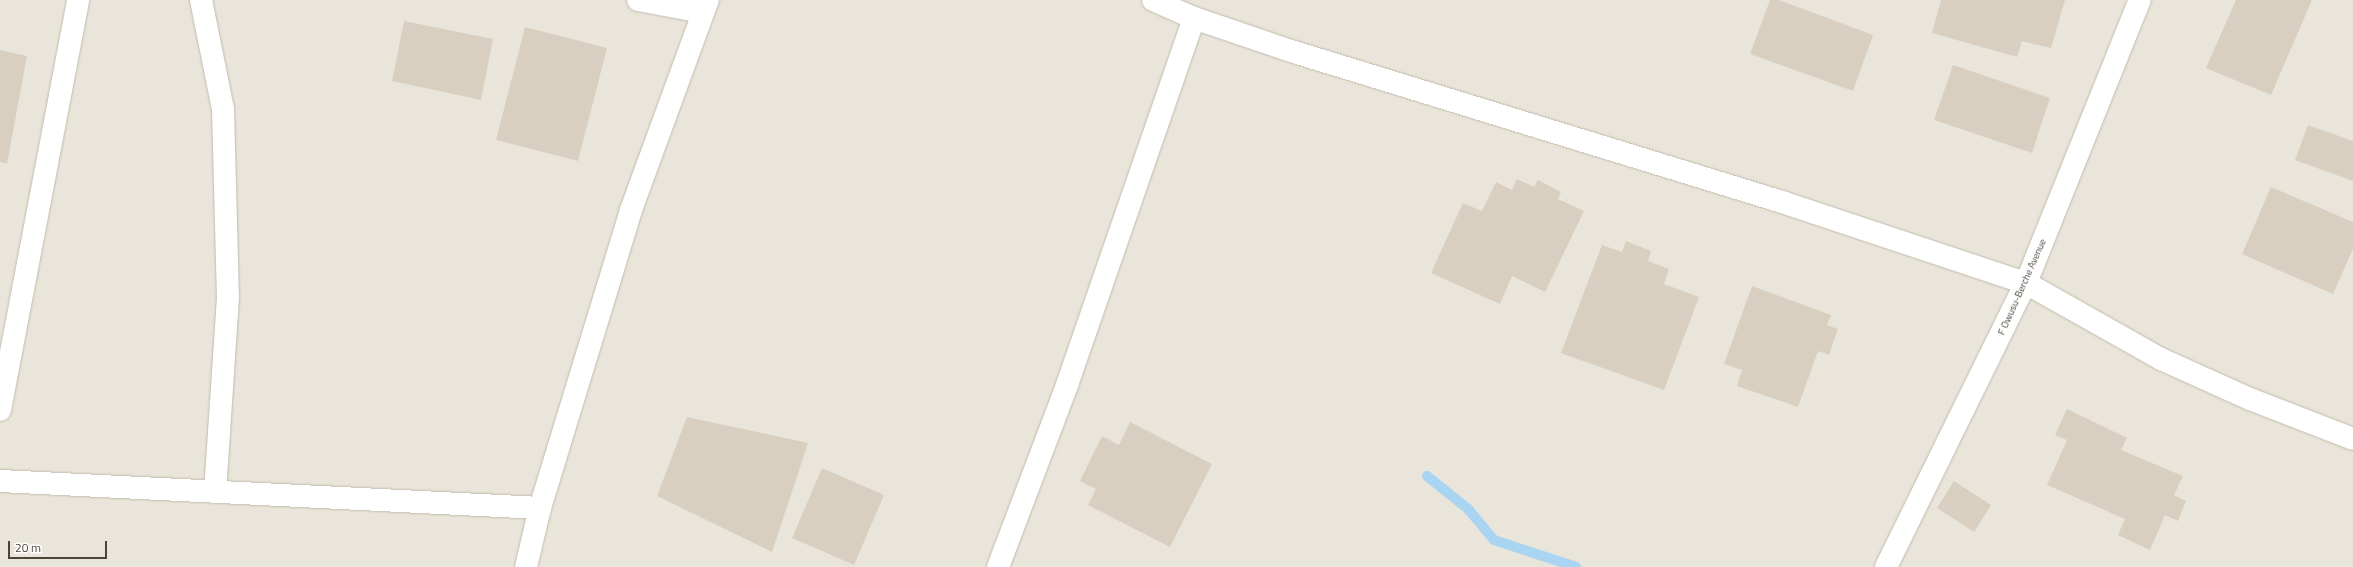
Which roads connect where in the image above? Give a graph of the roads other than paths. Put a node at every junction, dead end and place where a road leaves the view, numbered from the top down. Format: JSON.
{"nodes":[{"id":1,"x":78,"y":0,"type":"edge"},
{"id":2,"x":201,"y":0,"type":"edge"},
{"id":3,"x":638,"y":0,"type":"edge"},
{"id":4,"x":1153,"y":0,"type":"edge"},
{"id":5,"x":2140,"y":0,"type":"edge"},
{"id":6,"x":705,"y":6,"type":"edge"},
{"id":7,"x":1194,"y":18,"type":"junction"},
{"id":8,"x":2026,"y":283,"type":"junction"},
{"id":9,"x":0,"y":410,"type":"edge"},
{"id":10,"x":2353,"y":439,"type":"edge"},
{"id":11,"x":0,"y":481,"type":"edge"},
{"id":12,"x":215,"y":492,"type":"junction"},
{"id":13,"x":540,"y":508,"type":"junction"},
{"id":14,"x":526,"y":567,"type":"edge"},
{"id":15,"x":998,"y":567,"type":"edge"},
{"id":16,"x":1886,"y":567,"type":"edge"}],
"edges":[{"from":1,"to":9,"type":"street"},
{"from":2,"to":12,"type":"street"},
{"from":3,"to":6,"type":"street"},
{"from":4,"to":7,"type":"street"},
{"from":5,"to":8,"type":"street","name":"F Owusu-Berche Avenue"},
{"from":6,"to":13,"type":"street"},
{"from":7,"to":8,"type":"street"},
{"from":7,"to":15,"type":"street"},
{"from":8,"to":10,"type":"street"},
{"from":8,"to":16,"type":"street","name":"F Owusu-Berche Avenue"},
{"from":11,"to":12,"type":"street"},
{"from":12,"to":13,"type":"street"},
{"from":13,"to":14,"type":"street"}]}
